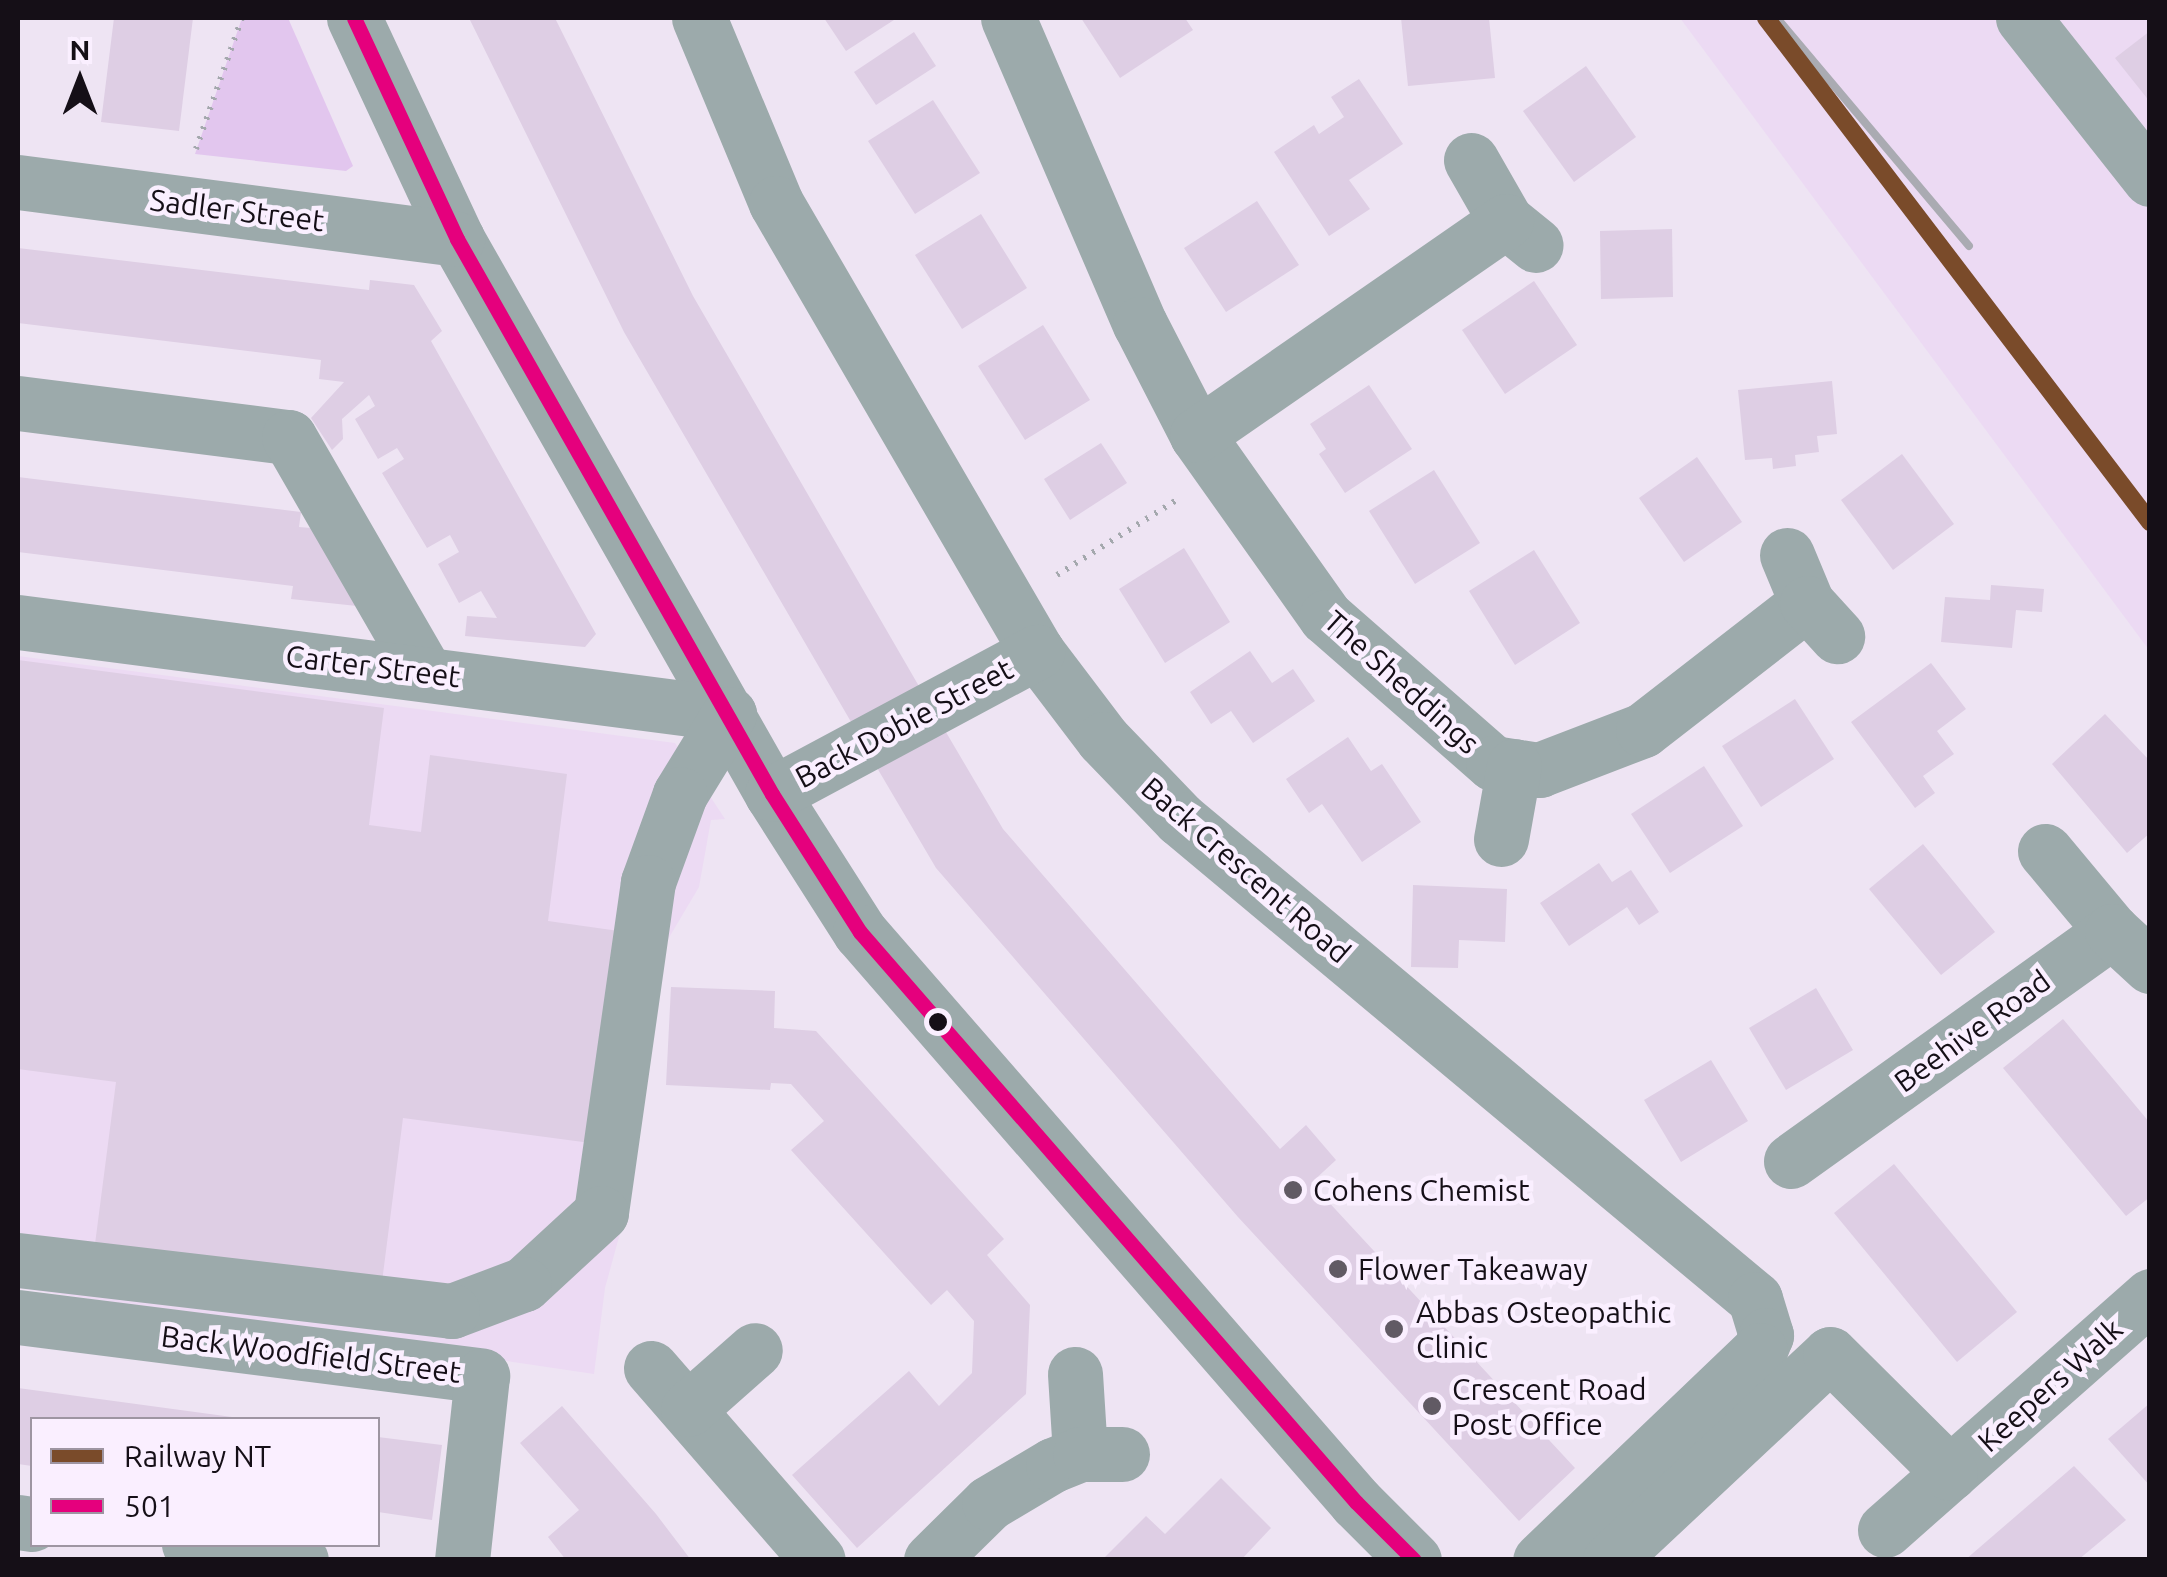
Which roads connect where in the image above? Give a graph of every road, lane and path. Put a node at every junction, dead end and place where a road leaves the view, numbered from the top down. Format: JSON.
{"nodes":[{"id":1,"x":242,"y":18,"type":"edge"},
{"id":2,"x":354,"y":18,"type":"edge"},
{"id":3,"x":699,"y":18,"type":"edge"},
{"id":4,"x":1008,"y":18,"type":"edge"},
{"id":5,"x":2023,"y":18,"type":"edge"},
{"id":6,"x":1470,"y":160,"type":"dead end"},
{"id":7,"x":2150,"y":179,"type":"edge"},
{"id":8,"x":18,"y":182,"type":"edge"},
{"id":9,"x":178,"y":202,"type":"junction"},
{"id":10,"x":458,"y":239,"type":"junction"},
{"id":11,"x":18,"y":403,"type":"edge"},
{"id":12,"x":1210,"y":453,"type":"junction"},
{"id":13,"x":1811,"y":598,"type":"dead end"},
{"id":14,"x":1009,"y":604,"type":"junction"},
{"id":15,"x":18,"y":622,"type":"edge"},
{"id":16,"x":1036,"y":652,"type":"junction"},
{"id":17,"x":425,"y":673,"type":"junction"},
{"id":18,"x":729,"y":714,"type":"junction"},
{"id":19,"x":1514,"y":766,"type":"junction"},
{"id":20,"x":772,"y":794,"type":"junction"},
{"id":21,"x":1500,"y":839,"type":"dead end"},
{"id":22,"x":2045,"y":851,"type":"dead end"},
{"id":23,"x":2131,"y":948,"type":"edge"},
{"id":24,"x":1791,"y":1161,"type":"dead end"},
{"id":25,"x":18,"y":1260,"type":"edge"},
{"id":26,"x":2150,"y":1296,"type":"edge"},
{"id":27,"x":18,"y":1317,"type":"edge"},
{"id":28,"x":755,"y":1350,"type":"dead end"},
{"id":29,"x":651,"y":1368,"type":"dead end"},
{"id":30,"x":1074,"y":1374,"type":"dead end"},
{"id":31,"x":688,"y":1409,"type":"junction"},
{"id":32,"x":1950,"y":1473,"type":"junction"},
{"id":33,"x":1885,"y":1530,"type":"dead end"},
{"id":34,"x":210,"y":1547,"type":"edge"},
{"id":35,"x":301,"y":1560,"type":"edge"},
{"id":36,"x":462,"y":1560,"type":"edge"},
{"id":37,"x":818,"y":1560,"type":"edge"},
{"id":38,"x":931,"y":1560,"type":"edge"},
{"id":39,"x":1414,"y":1560,"type":"edge"},
{"id":40,"x":1540,"y":1560,"type":"edge"},
{"id":41,"x":1610,"y":1560,"type":"edge"}],
"edges":[{"from":1,"to":9,"type":"path"},
{"from":2,"to":10,"type":"street"},
{"from":3,"to":14,"type":"street","name":"Back Crescent Road"},
{"from":4,"to":12,"type":"street","name":"The Sheddings"},
{"from":5,"to":7,"type":"street"},
{"from":6,"to":12,"type":"street"},
{"from":8,"to":9,"type":"street","name":"Sadler Street"},
{"from":9,"to":10,"type":"street","name":"Sadler Street"},
{"from":10,"to":18,"type":"street"},
{"from":11,"to":17,"type":"street"},
{"from":12,"to":14,"type":"path"},
{"from":12,"to":19,"type":"street","name":"The Sheddings"},
{"from":13,"to":19,"type":"street","name":"The Sheddings"},
{"from":14,"to":16,"type":"street","name":"Back Crescent Road"},
{"from":15,"to":17,"type":"street","name":"Carter Street"},
{"from":16,"to":20,"type":"street","name":"Back Dobie Street"},
{"from":16,"to":40,"type":"street","name":"Back Crescent Road"},
{"from":17,"to":18,"type":"street","name":"Carter Street"},
{"from":18,"to":20,"type":"street"},
{"from":18,"to":25,"type":"street"},
{"from":19,"to":21,"type":"street","name":"The Sheddings"},
{"from":20,"to":39,"type":"street"},
{"from":22,"to":23,"type":"street"},
{"from":23,"to":24,"type":"street","name":"Beehive Road"},
{"from":26,"to":32,"type":"street","name":"Keepers Walk"},
{"from":27,"to":36,"type":"street","name":"Back Woodfield Street"},
{"from":28,"to":31,"type":"street"},
{"from":29,"to":31,"type":"street"},
{"from":30,"to":38,"type":"street"},
{"from":31,"to":37,"type":"street"},
{"from":32,"to":33,"type":"street","name":"Keepers Walk"},
{"from":32,"to":41,"type":"street","name":"Keepers Walk"},
{"from":34,"to":35,"type":"street"}]}
